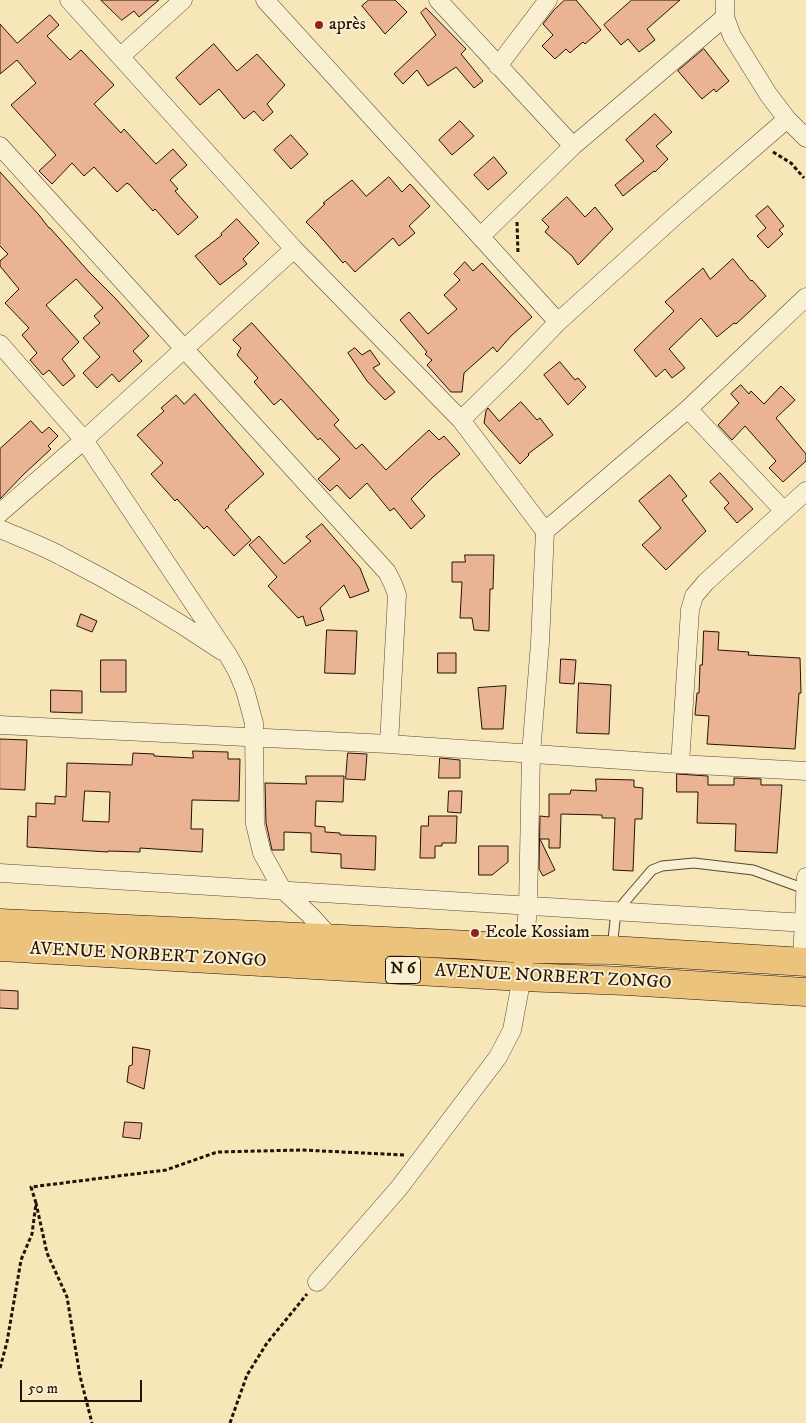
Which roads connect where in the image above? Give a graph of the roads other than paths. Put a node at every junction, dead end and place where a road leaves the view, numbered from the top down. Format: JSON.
{"nodes":[{"id":1,"x":69,"y":0,"type":"edge"},
{"id":2,"x":183,"y":0,"type":"edge"},
{"id":3,"x":265,"y":0,"type":"edge"},
{"id":4,"x":438,"y":0,"type":"edge"},
{"id":5,"x":548,"y":0,"type":"edge"},
{"id":6,"x":725,"y":8,"type":"edge"},
{"id":7,"x":120,"y":56,"type":"junction"},
{"id":8,"x":498,"y":66,"type":"junction"},
{"id":9,"x":788,"y":119,"type":"junction"},
{"id":10,"x":806,"y":138,"type":"edge"},
{"id":11,"x":0,"y":146,"type":"edge"},
{"id":12,"x":572,"y":146,"type":"junction"},
{"id":13,"x":481,"y":236,"type":"junction"},
{"id":14,"x":294,"y":249,"type":"junction"},
{"id":15,"x":806,"y":297,"type":"edge"},
{"id":16,"x":558,"y":322,"type":"junction"},
{"id":17,"x":0,"y":344,"type":"edge"},
{"id":18,"x":184,"y":349,"type":"junction"},
{"id":19,"x":688,"y":409,"type":"junction"},
{"id":20,"x":461,"y":420,"type":"junction"},
{"id":21,"x":84,"y":440,"type":"junction"},
{"id":22,"x":806,"y":491,"type":"edge"},
{"id":23,"x":784,"y":511,"type":"junction"},
{"id":24,"x":0,"y":513,"type":"edge"},
{"id":25,"x":0,"y":529,"type":"edge"},
{"id":26,"x":545,"y":531,"type":"junction"},
{"id":27,"x":228,"y":655,"type":"junction"},
{"id":28,"x":0,"y":725,"type":"edge"},
{"id":29,"x":254,"y":736,"type":"junction"},
{"id":30,"x":389,"y":744,"type":"junction"},
{"id":31,"x":531,"y":754,"type":"junction"},
{"id":32,"x":680,"y":764,"type":"junction"},
{"id":33,"x":806,"y":771,"type":"edge"},
{"id":34,"x":0,"y":873,"type":"edge"},
{"id":35,"x":806,"y":883,"type":"edge"},
{"id":36,"x":282,"y":889,"type":"junction"},
{"id":37,"x":528,"y":907,"type":"junction"},
{"id":38,"x":616,"y":912,"type":"junction"},
{"id":39,"x":0,"y":923,"type":"edge"},
{"id":40,"x":804,"y":923,"type":"edge"},
{"id":41,"x":332,"y":939,"type":"junction"},
{"id":42,"x":0,"y":947,"type":"edge"},
{"id":43,"x":525,"y":949,"type":"junction"},
{"id":44,"x":612,"y":950,"type":"junction"},
{"id":45,"x":804,"y":962,"type":"edge"},
{"id":46,"x":522,"y":977,"type":"junction"},
{"id":47,"x":806,"y":992,"type":"edge"},
{"id":48,"x":317,"y":1282,"type":"road end"}],
"edges":[{"from":1,"to":7,"type":"street"},
{"from":2,"to":7,"type":"street"},
{"from":3,"to":13,"type":"street"},
{"from":4,"to":8,"type":"street"},
{"from":5,"to":8,"type":"street"},
{"from":6,"to":9,"type":"street"},
{"from":6,"to":12,"type":"street"},
{"from":7,"to":14,"type":"street"},
{"from":8,"to":12,"type":"street"},
{"from":9,"to":10,"type":"street"},
{"from":9,"to":16,"type":"street"},
{"from":11,"to":18,"type":"street"},
{"from":12,"to":13,"type":"street"},
{"from":13,"to":16,"type":"street"},
{"from":14,"to":18,"type":"street"},
{"from":14,"to":20,"type":"street"},
{"from":15,"to":19,"type":"street"},
{"from":16,"to":20,"type":"street"},
{"from":17,"to":21,"type":"street"},
{"from":18,"to":21,"type":"street"},
{"from":18,"to":30,"type":"street"},
{"from":19,"to":23,"type":"street"},
{"from":19,"to":26,"type":"street"},
{"from":20,"to":26,"type":"street"},
{"from":21,"to":24,"type":"street"},
{"from":21,"to":27,"type":"street"},
{"from":22,"to":23,"type":"street"},
{"from":23,"to":32,"type":"street"},
{"from":25,"to":27,"type":"street"},
{"from":26,"to":31,"type":"street"},
{"from":27,"to":29,"type":"street"},
{"from":28,"to":29,"type":"street"},
{"from":29,"to":30,"type":"street"},
{"from":29,"to":36,"type":"street"},
{"from":30,"to":31,"type":"street"},
{"from":31,"to":32,"type":"street"},
{"from":31,"to":37,"type":"street"},
{"from":32,"to":33,"type":"street"},
{"from":34,"to":36,"type":"street"},
{"from":35,"to":38,"type":"lane"},
{"from":35,"to":40,"type":"street"},
{"from":36,"to":37,"type":"street"},
{"from":36,"to":41,"type":"street"},
{"from":37,"to":38,"type":"street"},
{"from":37,"to":43,"type":"street"},
{"from":38,"to":40,"type":"street"},
{"from":38,"to":44,"type":"lane"},
{"from":39,"to":41,"type":"main road","name":"AVENUE NORBERT ZONGO","number":"N 6"},
{"from":40,"to":45,"type":"street"},
{"from":41,"to":43,"type":"main road","name":"AVENUE NORBERT ZONGO","number":"N 6"},
{"from":42,"to":46,"type":"main road","name":"AVENUE NORBERT ZONGO","number":"N 6"},
{"from":43,"to":44,"type":"main road","name":"AVENUE NORBERT ZONGO","number":"N 6"},
{"from":43,"to":46,"type":"street"},
{"from":44,"to":45,"type":"main road","name":"AVENUE NORBERT ZONGO","number":"N 6"},
{"from":46,"to":47,"type":"main road","name":"AVENUE NORBERT ZONGO","number":"N 6"},
{"from":46,"to":48,"type":"street"}]}
